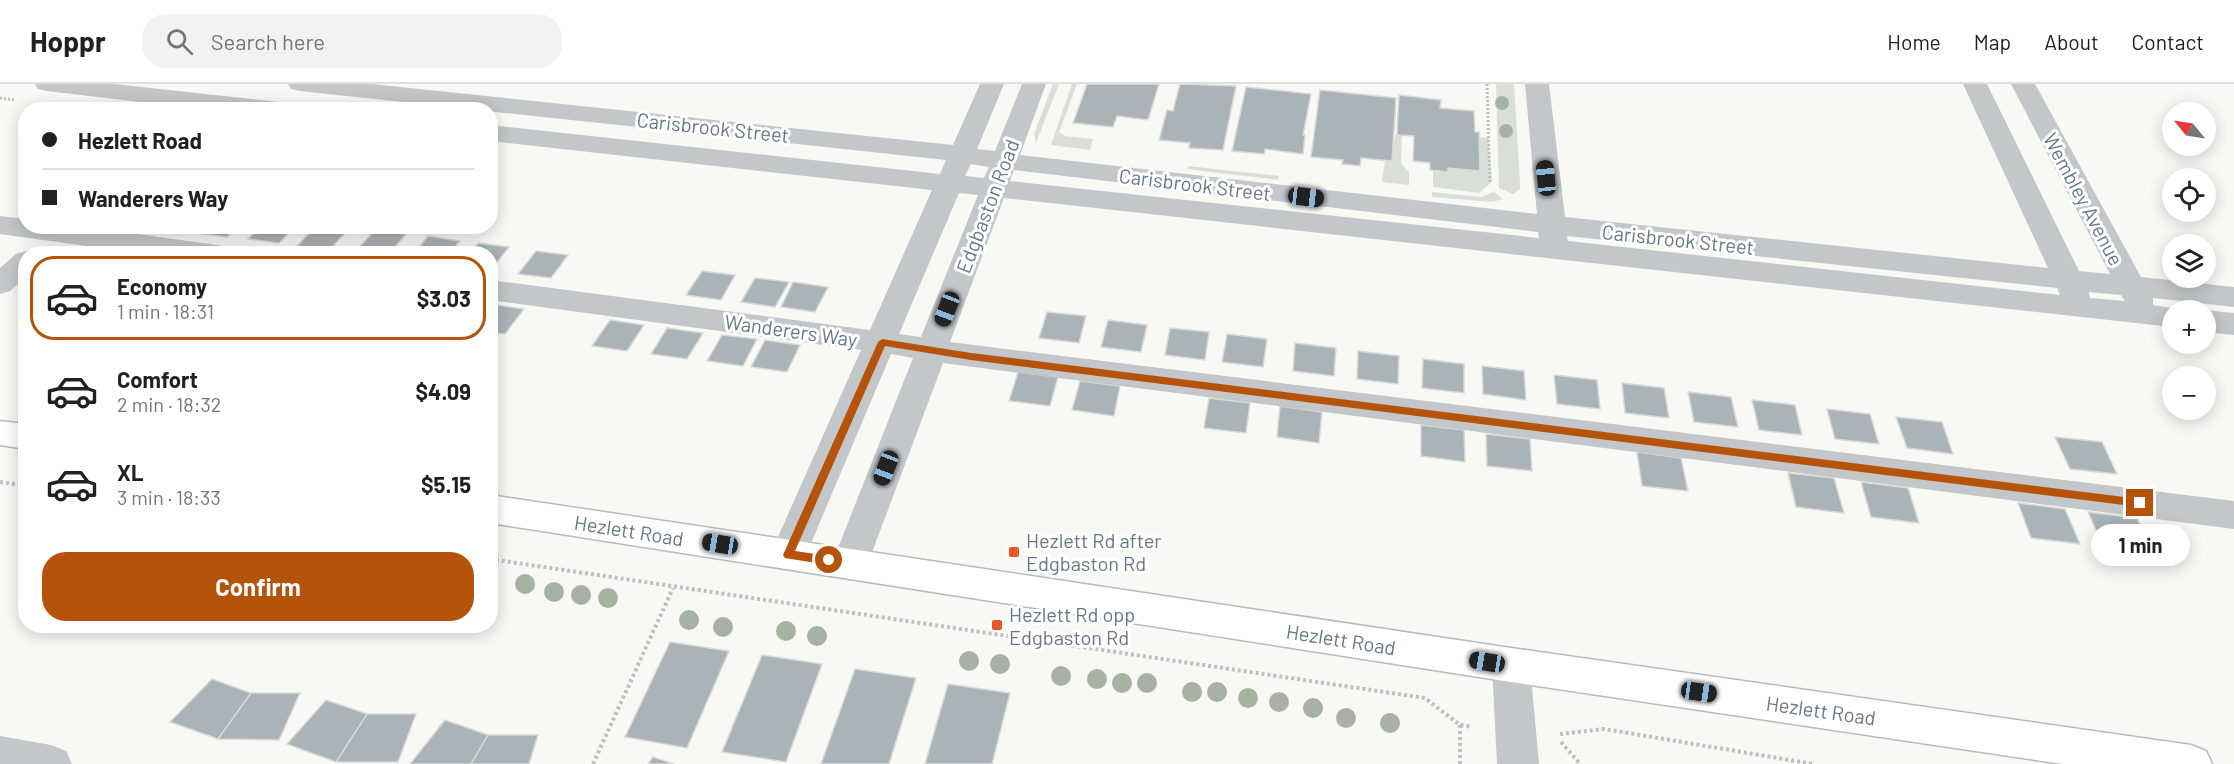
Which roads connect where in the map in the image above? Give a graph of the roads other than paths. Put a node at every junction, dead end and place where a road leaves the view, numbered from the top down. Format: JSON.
{"nodes":[{"id":1,"x":47,"y":84,"type":"edge"},
{"id":2,"x":238,"y":84,"type":"edge"},
{"id":3,"x":300,"y":84,"type":"edge"},
{"id":4,"x":992,"y":84,"type":"edge"},
{"id":5,"x":1034,"y":84,"type":"edge"},
{"id":6,"x":1537,"y":84,"type":"edge"},
{"id":7,"x":1975,"y":84,"type":"edge"},
{"id":8,"x":2023,"y":84,"type":"edge"},
{"id":9,"x":174,"y":97,"type":"edge"},
{"id":10,"x":195,"y":102,"type":"edge"},
{"id":11,"x":217,"y":102,"type":"edge"},
{"id":12,"x":470,"y":102,"type":"edge"},
{"id":13,"x":498,"y":105,"type":"edge"},
{"id":14,"x":498,"y":134,"type":"edge"},
{"id":15,"x":962,"y":154,"type":"junction"},
{"id":16,"x":1004,"y":161,"type":"junction"},
{"id":17,"x":950,"y":184,"type":"junction"},
{"id":18,"x":994,"y":188,"type":"junction"},
{"id":19,"x":56,"y":234,"type":"edge"},
{"id":20,"x":87,"y":234,"type":"edge"},
{"id":21,"x":1553,"y":238,"type":"junction"},
{"id":22,"x":43,"y":246,"type":"edge"},
{"id":23,"x":165,"y":246,"type":"edge"},
{"id":24,"x":18,"y":268,"type":"edge"},
{"id":25,"x":2068,"y":280,"type":"junction"},
{"id":26,"x":0,"y":284,"type":"edge"},
{"id":27,"x":2131,"y":285,"type":"junction"},
{"id":28,"x":498,"y":291,"type":"edge"},
{"id":29,"x":2234,"y":297,"type":"edge"},
{"id":30,"x":2082,"y":308,"type":"junction"},
{"id":31,"x":2159,"y":316,"type":"edge"},
{"id":32,"x":2216,"y":322,"type":"edge"},
{"id":33,"x":2234,"y":324,"type":"edge"},
{"id":34,"x":882,"y":342,"type":"junction"},
{"id":35,"x":932,"y":350,"type":"junction"},
{"id":36,"x":0,"y":433,"type":"edge"},
{"id":37,"x":18,"y":435,"type":"edge"},
{"id":38,"x":498,"y":510,"type":"edge"},
{"id":39,"x":2234,"y":515,"type":"edge"},
{"id":40,"x":788,"y":555,"type":"junction"},
{"id":41,"x":850,"y":563,"type":"junction"},
{"id":42,"x":1511,"y":665,"type":"junction"},
{"id":43,"x":1530,"y":744,"type":"edge"},
{"id":44,"x":0,"y":755,"type":"edge"},
{"id":45,"x":51,"y":764,"type":"edge"},
{"id":46,"x":2191,"y":764,"type":"edge"}],
"edges":[{"from":1,"to":9,"type":"street"},
{"from":2,"to":11,"type":"street"},
{"from":3,"to":12,"type":"street","name":"Carisbrook Street"},
{"from":4,"to":15,"type":"street","name":"Edgbaston Road"},
{"from":5,"to":16,"type":"street","name":"Edgbaston Road"},
{"from":6,"to":21,"type":"street"},
{"from":7,"to":25,"type":"street"},
{"from":8,"to":27,"type":"street","name":"Wembley Avenue"},
{"from":9,"to":10,"type":"street"},
{"from":13,"to":15,"type":"street","name":"Carisbrook Street"},
{"from":14,"to":17,"type":"street","name":"Carisbrook Street"},
{"from":15,"to":16,"type":"street","name":"Carisbrook Street"},
{"from":15,"to":17,"type":"street","name":"Edgbaston Road"},
{"from":16,"to":18,"type":"street","name":"Edgbaston Road"},
{"from":16,"to":21,"type":"street","name":"Carisbrook Street"},
{"from":17,"to":18,"type":"street","name":"Carisbrook Street"},
{"from":17,"to":34,"type":"street","name":"Edgbaston Road"},
{"from":18,"to":21,"type":"street","name":"Carisbrook Street"},
{"from":18,"to":35,"type":"street","name":"Edgbaston Road"},
{"from":19,"to":22,"type":"street"},
{"from":20,"to":23,"type":"street"},
{"from":21,"to":25,"type":"street","name":"Carisbrook Street"},
{"from":21,"to":30,"type":"street","name":"Carisbrook Street"},
{"from":24,"to":26,"type":"street"},
{"from":25,"to":27,"type":"street","name":"Carisbrook Street"},
{"from":25,"to":30,"type":"street"},
{"from":27,"to":29,"type":"street","name":"Carisbrook Street"},
{"from":27,"to":31,"type":"street","name":"Wembley Avenue"},
{"from":28,"to":34,"type":"street","name":"Wanderers Way"},
{"from":30,"to":31,"type":"street","name":"Carisbrook Street"},
{"from":32,"to":33,"type":"street"},
{"from":34,"to":35,"type":"street","name":"Wanderers Way"},
{"from":34,"to":40,"type":"street","name":"Edgbaston Road"},
{"from":35,"to":39,"type":"street","name":"Wanderers Way"},
{"from":35,"to":41,"type":"street","name":"Edgbaston Road"},
{"from":36,"to":37,"type":"main road"},
{"from":38,"to":40,"type":"main road","name":"Hezlett Road"},
{"from":40,"to":41,"type":"main road","name":"Hezlett Road"},
{"from":41,"to":42,"type":"main road","name":"Hezlett Road"},
{"from":42,"to":43,"type":"street"},
{"from":42,"to":46,"type":"main road","name":"Hezlett Road"},
{"from":44,"to":45,"type":"street"}]}
